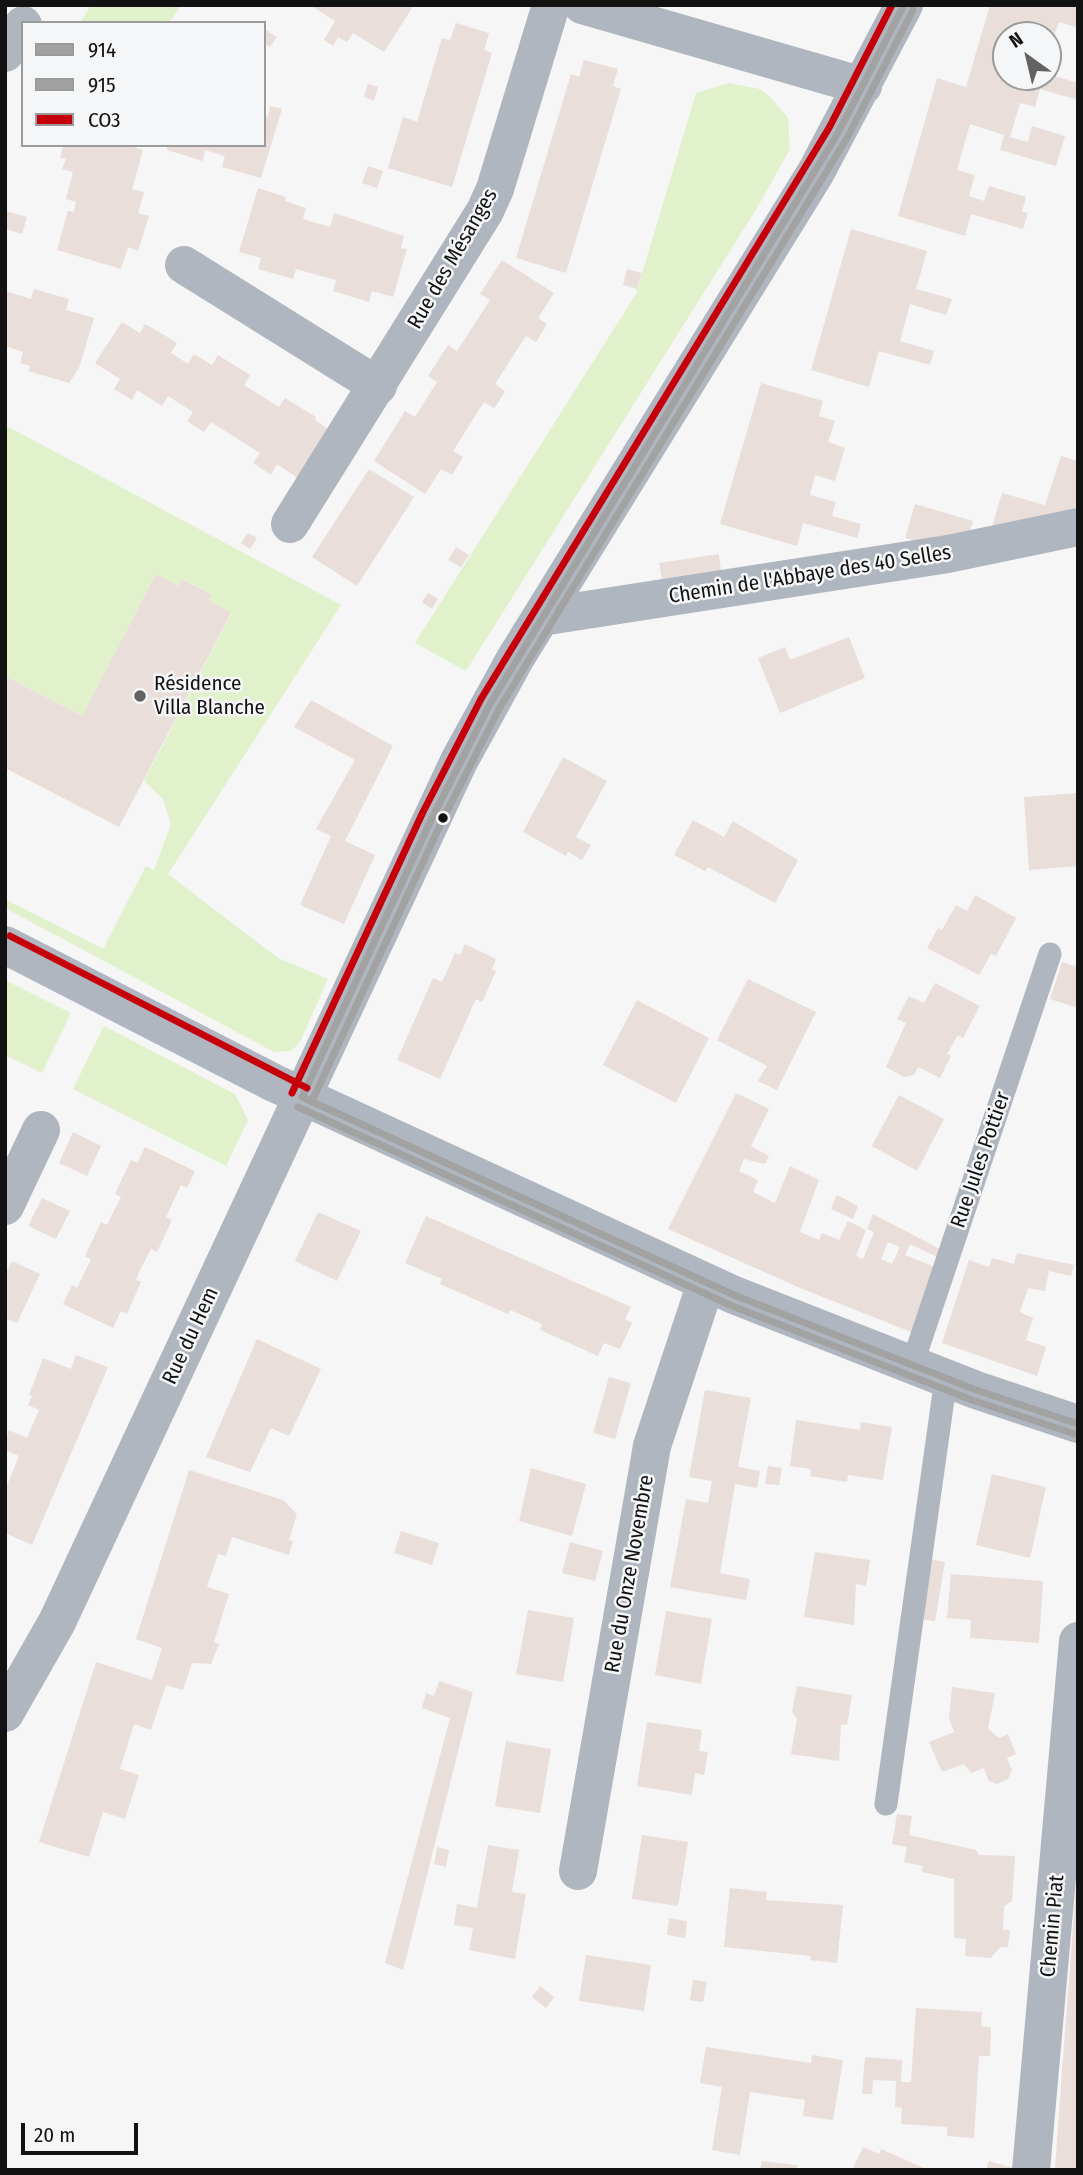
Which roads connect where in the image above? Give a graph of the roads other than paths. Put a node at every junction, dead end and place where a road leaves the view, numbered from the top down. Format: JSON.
{"nodes":[{"id":1,"x":36,"y":5,"type":"edge"},
{"id":2,"x":551,"y":5,"type":"edge"},
{"id":3,"x":582,"y":5,"type":"edge"},
{"id":4,"x":904,"y":5,"type":"edge"},
{"id":5,"x":26,"y":21,"type":"edge"},
{"id":6,"x":21,"y":29,"type":"edge"},
{"id":7,"x":5,"y":53,"type":"edge"},
{"id":8,"x":863,"y":86,"type":"junction"},
{"id":9,"x":184,"y":265,"type":"dead end"},
{"id":10,"x":378,"y":386,"type":"junction"},
{"id":11,"x":290,"y":524,"type":"dead end"},
{"id":12,"x":1078,"y":527,"type":"edge"},
{"id":13,"x":541,"y":617,"type":"junction"},
{"id":14,"x":5,"y":946,"type":"edge"},
{"id":15,"x":1050,"y":954,"type":"dead end"},
{"id":16,"x":302,"y":1097,"type":"junction"},
{"id":17,"x":41,"y":1130,"type":"dead end"},
{"id":18,"x":5,"y":1206,"type":"edge"},
{"id":19,"x":706,"y":1283,"type":"junction"},
{"id":20,"x":929,"y":1372,"type":"junction"},
{"id":21,"x":1078,"y":1424,"type":"edge"},
{"id":22,"x":1078,"y":1641,"type":"edge"},
{"id":23,"x":5,"y":1713,"type":"edge"},
{"id":24,"x":886,"y":1804,"type":"dead end"},
{"id":25,"x":579,"y":1871,"type":"dead end"},
{"id":26,"x":1031,"y":2170,"type":"edge"}],
"edges":[{"from":1,"to":5,"type":"street"},
{"from":2,"to":10,"type":"street","name":"Rue des Mésanges"},
{"from":3,"to":8,"type":"street"},
{"from":4,"to":8,"type":"street","name":"Rue du Hem"},
{"from":6,"to":7,"type":"street"},
{"from":8,"to":13,"type":"street","name":"Rue du Hem"},
{"from":9,"to":10,"type":"street"},
{"from":10,"to":11,"type":"street","name":"Rue des Mésanges"},
{"from":12,"to":13,"type":"street","name":"Chemin de l'Abbaye des 40 Selles"},
{"from":13,"to":16,"type":"street","name":"Rue du Hem"},
{"from":14,"to":16,"type":"street"},
{"from":15,"to":20,"type":"lane","name":"Rue Jules Pottier"},
{"from":16,"to":19,"type":"street"},
{"from":16,"to":23,"type":"street","name":"Rue du Hem"},
{"from":17,"to":18,"type":"street"},
{"from":19,"to":20,"type":"street"},
{"from":19,"to":25,"type":"street","name":"Rue du Onze Novembre"},
{"from":20,"to":21,"type":"street"},
{"from":20,"to":24,"type":"lane","name":"Rue Jules Pottier"},
{"from":22,"to":26,"type":"street","name":"Chemin Piat"}]}
